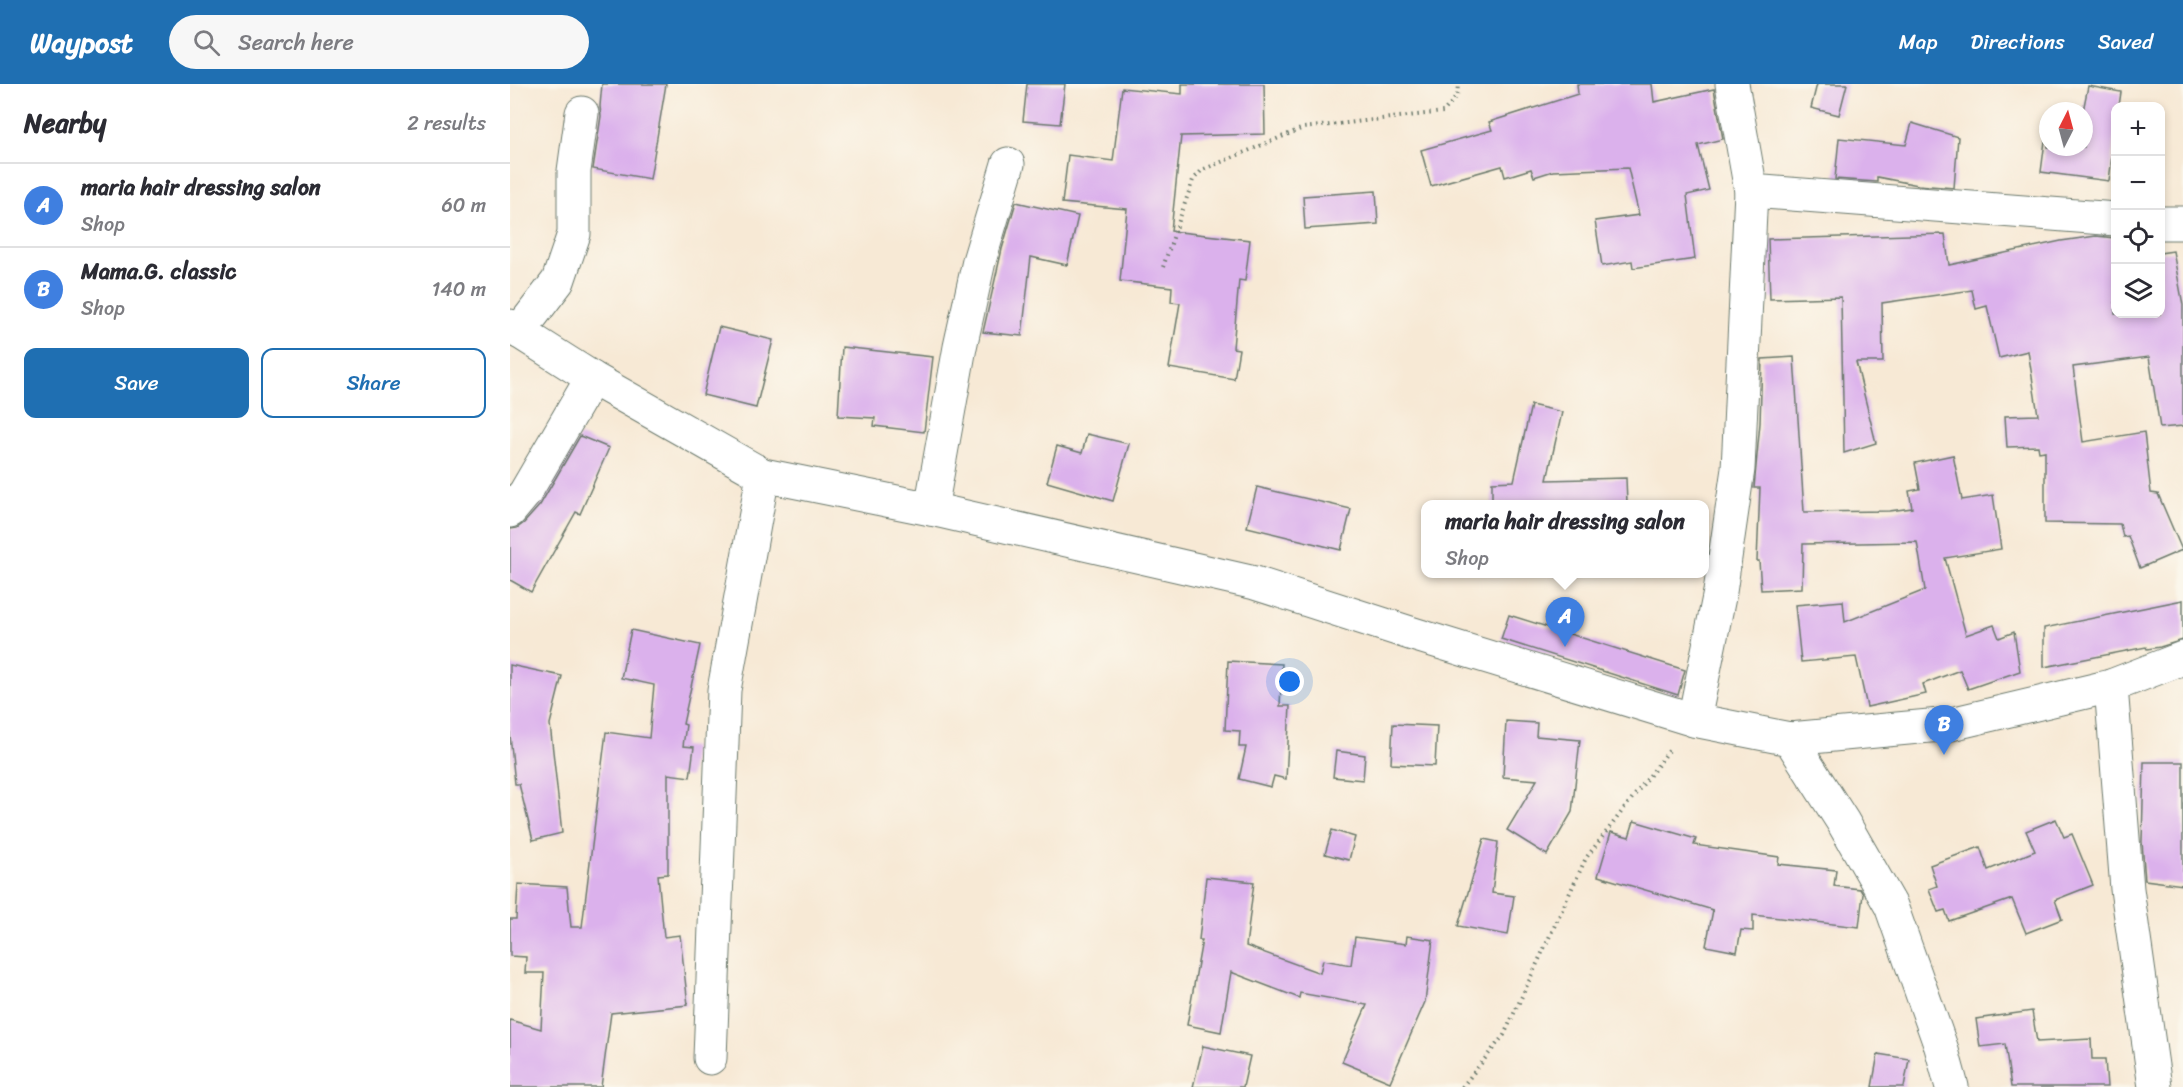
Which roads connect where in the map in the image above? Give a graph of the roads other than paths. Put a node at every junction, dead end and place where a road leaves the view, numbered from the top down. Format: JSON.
{"nodes":[{"id":1,"x":1732,"y":84,"type":"edge"},
{"id":2,"x":582,"y":113,"type":"dead end"},
{"id":3,"x":1008,"y":164,"type":"dead end"},
{"id":4,"x":1751,"y":191,"type":"junction"},
{"id":5,"x":2111,"y":219,"type":"edge"},
{"id":6,"x":2165,"y":223,"type":"edge"},
{"id":7,"x":2183,"y":223,"type":"edge"},
{"id":8,"x":515,"y":329,"type":"edge"},
{"id":9,"x":592,"y":378,"type":"junction"},
{"id":10,"x":763,"y":475,"type":"junction"},
{"id":11,"x":931,"y":509,"type":"junction"},
{"id":12,"x":510,"y":511,"type":"edge"},
{"id":13,"x":2183,"y":658,"type":"edge"},
{"id":14,"x":2111,"y":686,"type":"junction"},
{"id":15,"x":1694,"y":720,"type":"junction"},
{"id":16,"x":1790,"y":739,"type":"junction"},
{"id":17,"x":710,"y":1058,"type":"dead end"},
{"id":18,"x":1952,"y":1087,"type":"edge"},
{"id":19,"x":2155,"y":1087,"type":"edge"}],
"edges":[{"from":1,"to":4,"type":"street"},
{"from":2,"to":8,"type":"street"},
{"from":3,"to":11,"type":"street"},
{"from":4,"to":5,"type":"street"},
{"from":4,"to":15,"type":"street"},
{"from":6,"to":7,"type":"street"},
{"from":8,"to":9,"type":"street"},
{"from":9,"to":10,"type":"street"},
{"from":9,"to":12,"type":"street"},
{"from":10,"to":11,"type":"street"},
{"from":10,"to":17,"type":"street"},
{"from":11,"to":15,"type":"street"},
{"from":13,"to":14,"type":"street"},
{"from":14,"to":16,"type":"street"},
{"from":14,"to":19,"type":"street"},
{"from":15,"to":16,"type":"street"},
{"from":16,"to":18,"type":"street"}]}
